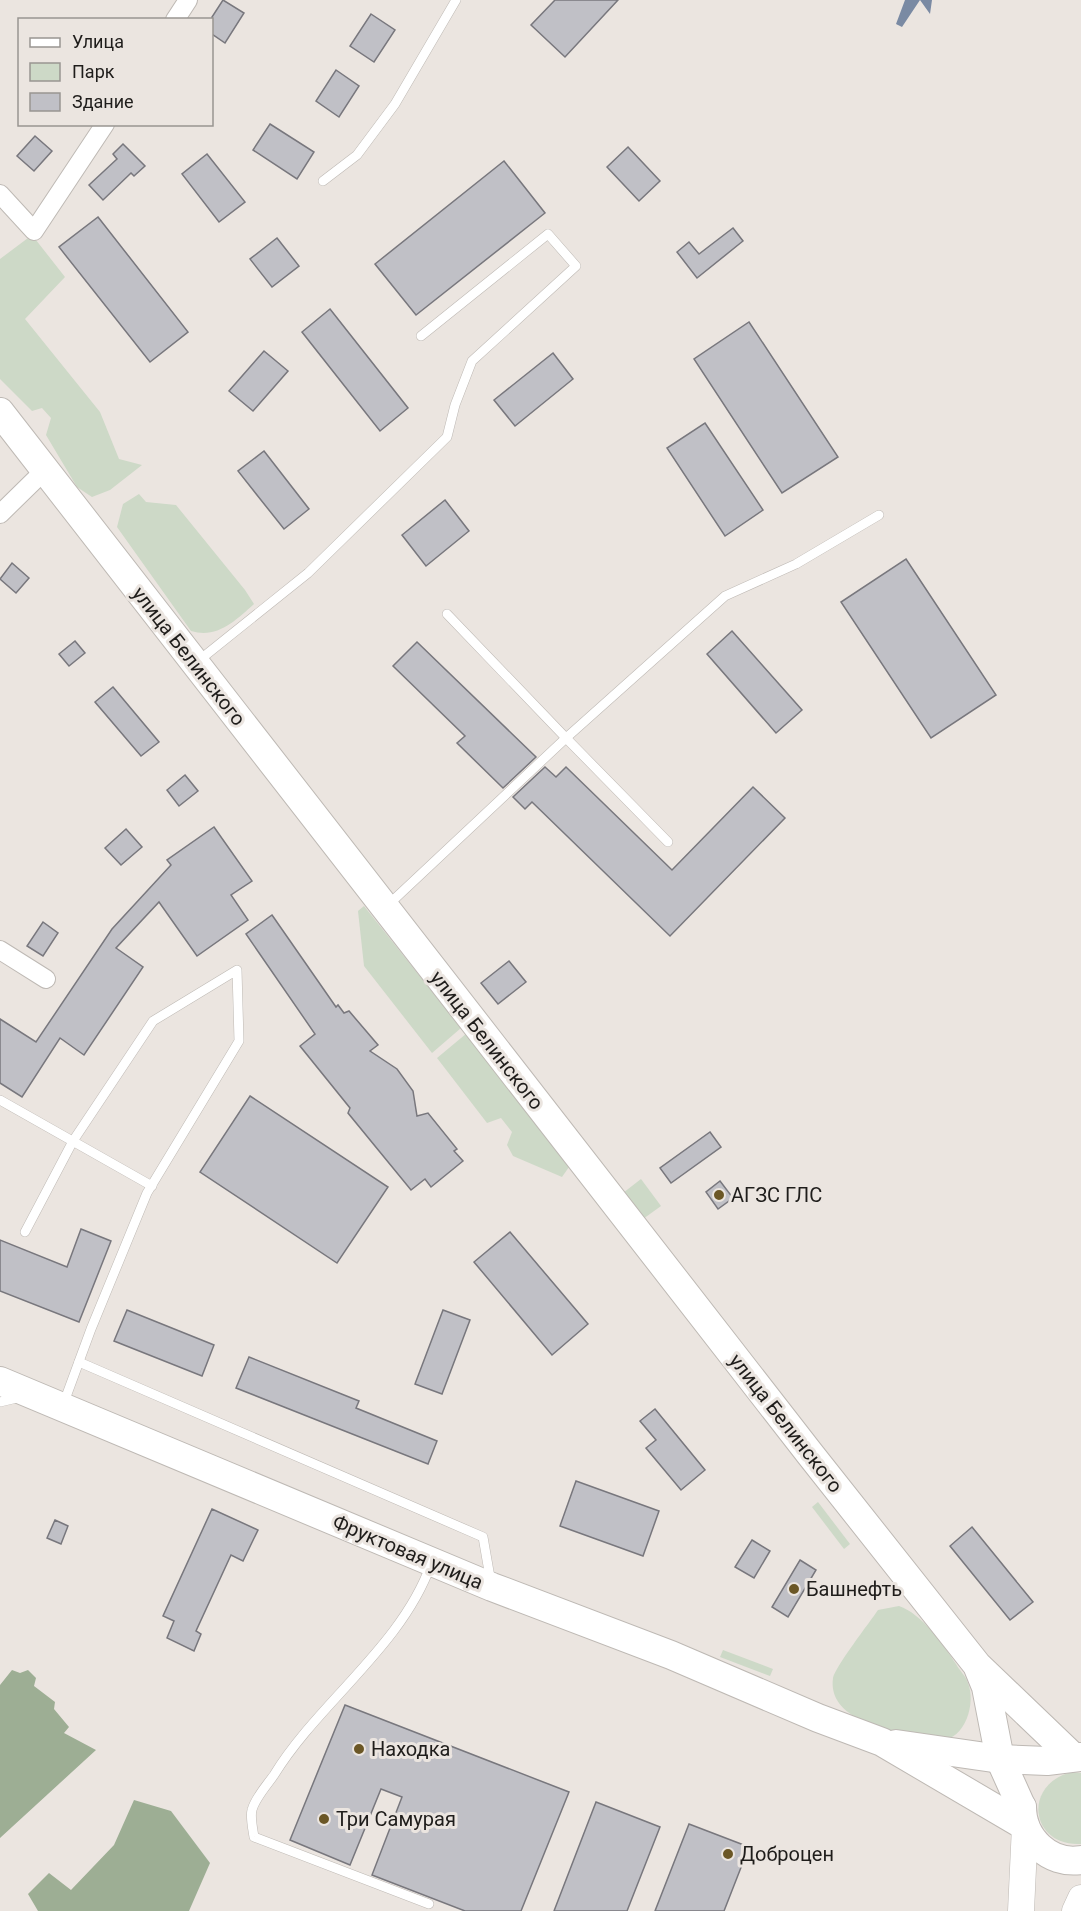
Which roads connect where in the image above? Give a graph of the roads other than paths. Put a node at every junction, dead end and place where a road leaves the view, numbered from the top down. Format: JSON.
{"nodes":[{"id":1,"x":188,"y":0,"type":"edge"},
{"id":2,"x":456,"y":0,"type":"edge"},
{"id":3,"x":176,"y":18,"type":"edge"},
{"id":4,"x":104,"y":126,"type":"edge"},
{"id":5,"x":323,"y":181,"type":"dead end"},
{"id":6,"x":0,"y":194,"type":"edge"},
{"id":7,"x":421,"y":336,"type":"dead end"},
{"id":8,"x":0,"y":412,"type":"edge"},
{"id":9,"x":45,"y":470,"type":"junction"},
{"id":10,"x":0,"y":514,"type":"edge"},
{"id":11,"x":879,"y":515,"type":"dead end"},
{"id":12,"x":447,"y":614,"type":"dead end"},
{"id":13,"x":195,"y":663,"type":"junction"},
{"id":14,"x":566,"y":738,"type":"junction"},
{"id":15,"x":668,"y":842,"type":"dead end"},
{"id":16,"x":385,"y":908,"type":"junction"},
{"id":17,"x":0,"y":950,"type":"edge"},
{"id":18,"x":46,"y":979,"type":"dead end"},
{"id":19,"x":0,"y":1100,"type":"edge"},
{"id":20,"x":73,"y":1141,"type":"junction"},
{"id":21,"x":152,"y":1186,"type":"junction"},
{"id":22,"x":25,"y":1232,"type":"dead end"},
{"id":23,"x":79,"y":1362,"type":"junction"},
{"id":24,"x":0,"y":1381,"type":"edge"},
{"id":25,"x":33,"y":1394,"type":"junction"},
{"id":26,"x":0,"y":1402,"type":"edge"},
{"id":27,"x":62,"y":1407,"type":"junction"},
{"id":28,"x":432,"y":1562,"type":"junction"},
{"id":29,"x":492,"y":1587,"type":"junction"},
{"id":30,"x":982,"y":1676,"type":"junction"},
{"id":31,"x":882,"y":1742,"type":"junction"},
{"id":32,"x":941,"y":1750,"type":"junction"},
{"id":33,"x":1067,"y":1758,"type":"edge"},
{"id":34,"x":1015,"y":1794,"type":"junction"},
{"id":35,"x":1081,"y":1860,"type":"edge"},
{"id":36,"x":1081,"y":1898,"type":"edge"},
{"id":37,"x":429,"y":1905,"type":"dead end"},
{"id":38,"x":1021,"y":1911,"type":"edge"},
{"id":39,"x":1076,"y":1911,"type":"edge"}],
"edges":[{"from":1,"to":3,"type":"street"},
{"from":2,"to":5,"type":"lane"},
{"from":4,"to":6,"type":"street"},
{"from":7,"to":13,"type":"lane"},
{"from":8,"to":9,"type":"main road","name":"улица Белинского"},
{"from":9,"to":10,"type":"street"},
{"from":9,"to":13,"type":"main road","name":"улица Белинского"},
{"from":11,"to":14,"type":"lane"},
{"from":12,"to":14,"type":"lane"},
{"from":13,"to":16,"type":"main road","name":"улица Белинского"},
{"from":14,"to":15,"type":"lane"},
{"from":14,"to":16,"type":"lane"},
{"from":16,"to":30,"type":"main road","name":"улица Белинского"},
{"from":17,"to":18,"type":"street"},
{"from":19,"to":20,"type":"lane"},
{"from":20,"to":21,"type":"lane"},
{"from":20,"to":21,"type":"lane"},
{"from":20,"to":22,"type":"lane"},
{"from":21,"to":23,"type":"lane"},
{"from":23,"to":27,"type":"lane"},
{"from":23,"to":29,"type":"lane"},
{"from":24,"to":25,"type":"main road","name":"Фруктовая улица"},
{"from":25,"to":26,"type":"lane"},
{"from":25,"to":27,"type":"main road","name":"Фруктовая улица"},
{"from":27,"to":28,"type":"main road","name":"Фруктовая улица"},
{"from":28,"to":29,"type":"main road","name":"Фруктовая улица"},
{"from":28,"to":37,"type":"lane"},
{"from":29,"to":31,"type":"main road","name":"Фруктовая улица"},
{"from":30,"to":32,"type":"main road"},
{"from":30,"to":33,"type":"main road","name":"улица Белинского"},
{"from":30,"to":34,"type":"main road","name":"улица Белинского"},
{"from":31,"to":32,"type":"main road"},
{"from":31,"to":34,"type":"main road"},
{"from":32,"to":34,"type":"main road"},
{"from":33,"to":34,"type":"main road"},
{"from":33,"to":34,"type":"main road"},
{"from":34,"to":35,"type":"main road"},
{"from":34,"to":38,"type":"main road"},
{"from":36,"to":39,"type":"main road"}]}
